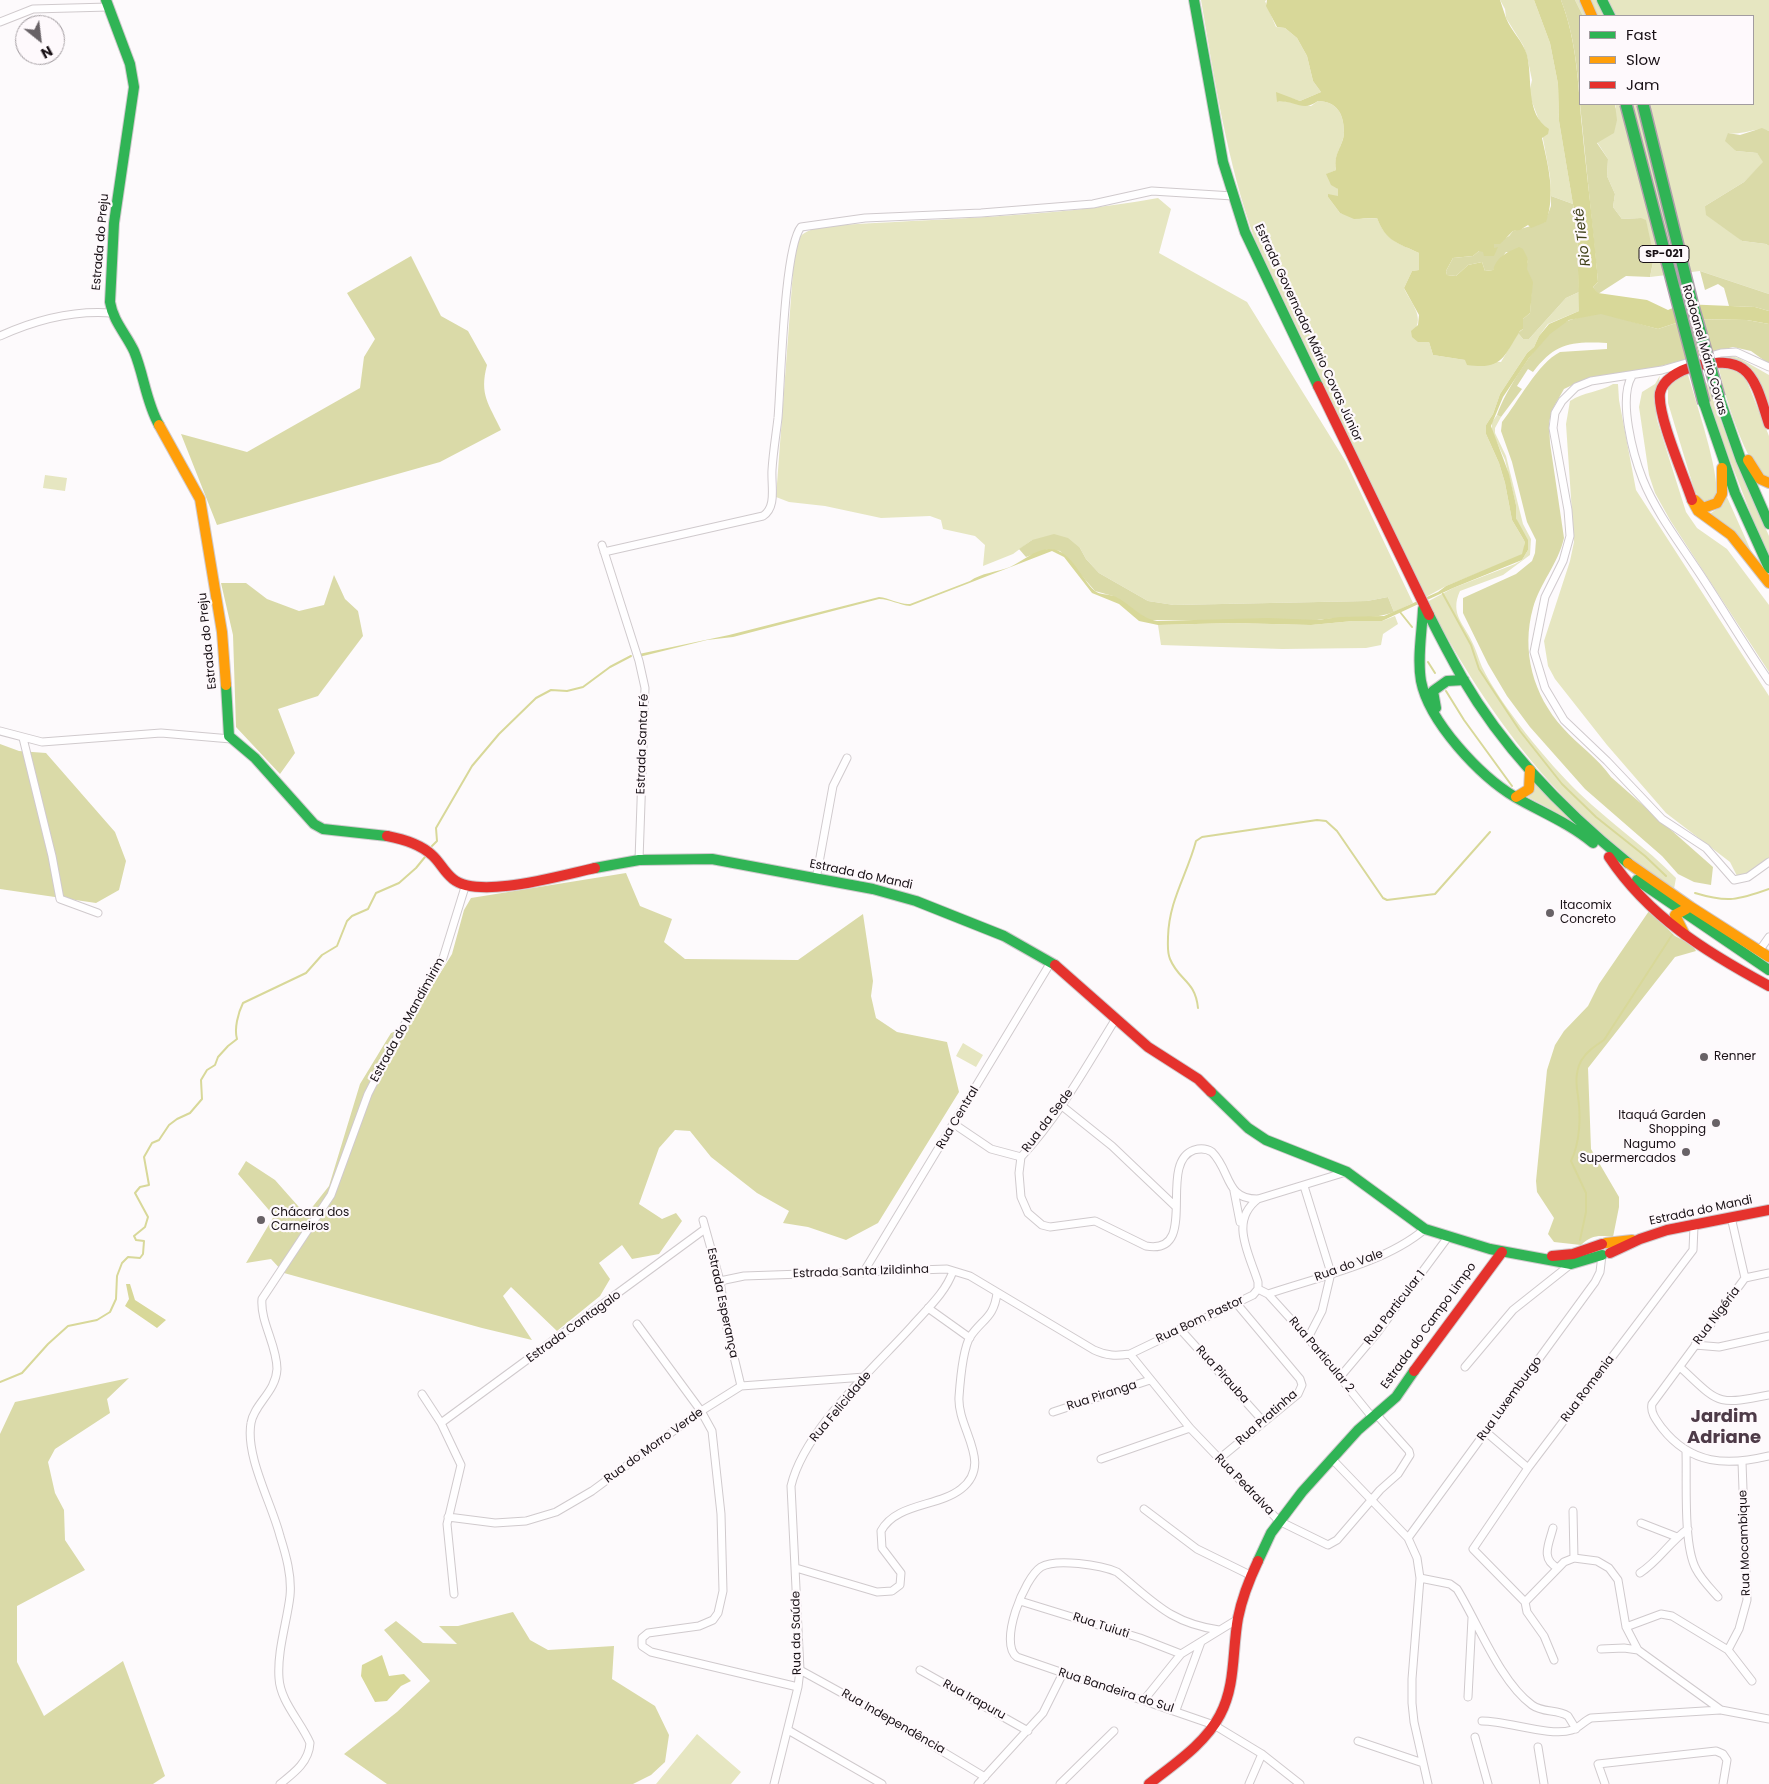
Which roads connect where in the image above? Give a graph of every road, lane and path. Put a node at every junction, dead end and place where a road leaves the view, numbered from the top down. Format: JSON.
{"nodes":[{"id":1,"x":44,"y":0,"type":"edge"},
{"id":2,"x":1194,"y":0,"type":"edge"},
{"id":3,"x":1585,"y":0,"type":"edge"},
{"id":4,"x":1602,"y":0,"type":"edge"},
{"id":5,"x":108,"y":3,"type":"edge"},
{"id":6,"x":48,"y":7,"type":"junction"},
{"id":7,"x":1592,"y":15,"type":"edge"},
{"id":8,"x":1610,"y":15,"type":"edge"},
{"id":9,"x":0,"y":22,"type":"edge"},
{"id":10,"x":1626,"y":105,"type":"edge"},
{"id":11,"x":1643,"y":105,"type":"edge"},
{"id":12,"x":1233,"y":196,"type":"junction"},
{"id":13,"x":112,"y":313,"type":"junction"},
{"id":14,"x":0,"y":336,"type":"edge"},
{"id":15,"x":1769,"y":367,"type":"edge"},
{"id":16,"x":1632,"y":376,"type":"junction"},
{"id":17,"x":1769,"y":424,"type":"edge"},
{"id":18,"x":1734,"y":438,"type":"junction"},
{"id":19,"x":1722,"y":458,"type":"junction"},
{"id":20,"x":1769,"y":483,"type":"edge"},
{"id":21,"x":1688,"y":490,"type":"junction"},
{"id":22,"x":1769,"y":524,"type":"edge"},
{"id":23,"x":1769,"y":568,"type":"edge"},
{"id":24,"x":1769,"y":583,"type":"edge"},
{"id":25,"x":1421,"y":603,"type":"junction"},
{"id":26,"x":1464,"y":680,"type":"junction"},
{"id":27,"x":1769,"y":680,"type":"edge"},
{"id":28,"x":1438,"y":715,"type":"junction"},
{"id":29,"x":0,"y":731,"type":"edge"},
{"id":30,"x":23,"y":738,"type":"junction"},
{"id":31,"x":231,"y":739,"type":"junction"},
{"id":32,"x":847,"y":758,"type":"dead end"},
{"id":33,"x":1530,"y":770,"type":"junction"},
{"id":34,"x":1516,"y":797,"type":"junction"},
{"id":35,"x":1609,"y":858,"type":"junction"},
{"id":36,"x":639,"y":860,"type":"junction"},
{"id":37,"x":1769,"y":862,"type":"edge"},
{"id":38,"x":816,"y":879,"type":"junction"},
{"id":39,"x":465,"y":887,"type":"junction"},
{"id":40,"x":1679,"y":911,"type":"junction"},
{"id":41,"x":1698,"y":912,"type":"junction"},
{"id":42,"x":98,"y":913,"type":"dead end"},
{"id":43,"x":1685,"y":936,"type":"junction"},
{"id":44,"x":1769,"y":937,"type":"edge"},
{"id":45,"x":1764,"y":954,"type":"edge"},
{"id":46,"x":1050,"y":962,"type":"junction"},
{"id":47,"x":1769,"y":970,"type":"edge"},
{"id":48,"x":1769,"y":986,"type":"edge"},
{"id":49,"x":1115,"y":1020,"type":"junction"},
{"id":50,"x":1062,"y":1106,"type":"junction"},
{"id":51,"x":954,"y":1124,"type":"junction"},
{"id":52,"x":1021,"y":1157,"type":"junction"},
{"id":53,"x":1347,"y":1172,"type":"junction"},
{"id":54,"x":1304,"y":1186,"type":"junction"},
{"id":55,"x":1234,"y":1190,"type":"junction"},
{"id":56,"x":1258,"y":1199,"type":"junction"},
{"id":57,"x":1175,"y":1206,"type":"junction"},
{"id":58,"x":1769,"y":1210,"type":"edge"},
{"id":59,"x":1731,"y":1218,"type":"junction"},
{"id":60,"x":703,"y":1220,"type":"dead end"},
{"id":61,"x":1694,"y":1226,"type":"junction"},
{"id":62,"x":1241,"y":1228,"type":"junction"},
{"id":63,"x":706,"y":1229,"type":"junction"},
{"id":64,"x":1426,"y":1229,"type":"junction"},
{"id":65,"x":1448,"y":1237,"type":"junction"},
{"id":66,"x":1605,"y":1249,"type":"junction"},
{"id":67,"x":1502,"y":1252,"type":"junction"},
{"id":68,"x":1528,"y":1257,"type":"junction"},
{"id":69,"x":1571,"y":1264,"type":"junction"},
{"id":70,"x":953,"y":1271,"type":"junction"},
{"id":71,"x":863,"y":1273,"type":"junction"},
{"id":72,"x":1331,"y":1273,"type":"junction"},
{"id":73,"x":1769,"y":1273,"type":"edge"},
{"id":74,"x":1744,"y":1278,"type":"junction"},
{"id":75,"x":720,"y":1281,"type":"junction"},
{"id":76,"x":1258,"y":1289,"type":"junction"},
{"id":77,"x":997,"y":1293,"type":"junction"},
{"id":78,"x":1268,"y":1294,"type":"junction"},
{"id":79,"x":1237,"y":1304,"type":"junction"},
{"id":80,"x":928,"y":1308,"type":"junction"},
{"id":81,"x":637,"y":1324,"type":"dead end"},
{"id":82,"x":1180,"y":1329,"type":"junction"},
{"id":83,"x":1769,"y":1336,"type":"edge"},
{"id":84,"x":970,"y":1338,"type":"junction"},
{"id":85,"x":1308,"y":1338,"type":"junction"},
{"id":86,"x":1695,"y":1345,"type":"junction"},
{"id":87,"x":1130,"y":1354,"type":"junction"},
{"id":88,"x":1465,"y":1367,"type":"dead end"},
{"id":89,"x":1680,"y":1367,"type":"junction"},
{"id":90,"x":865,"y":1377,"type":"junction"},
{"id":91,"x":1340,"y":1377,"type":"junction"},
{"id":92,"x":1150,"y":1380,"type":"junction"},
{"id":93,"x":741,"y":1386,"type":"junction"},
{"id":94,"x":422,"y":1394,"type":"dead end"},
{"id":95,"x":1769,"y":1395,"type":"edge"},
{"id":96,"x":701,"y":1411,"type":"junction"},
{"id":97,"x":1053,"y":1412,"type":"dead end"},
{"id":98,"x":1374,"y":1416,"type":"junction"},
{"id":99,"x":1263,"y":1421,"type":"junction"},
{"id":100,"x":441,"y":1423,"type":"junction"},
{"id":101,"x":1190,"y":1428,"type":"junction"},
{"id":102,"x":1486,"y":1432,"type":"junction"},
{"id":103,"x":1407,"y":1450,"type":"joint"},
{"id":104,"x":1686,"y":1452,"type":"junction"},
{"id":105,"x":1769,"y":1456,"type":"edge"},
{"id":106,"x":1101,"y":1459,"type":"dead end"},
{"id":107,"x":1332,"y":1459,"type":"junction"},
{"id":108,"x":1219,"y":1460,"type":"junction"},
{"id":109,"x":1742,"y":1462,"type":"junction"},
{"id":110,"x":1528,"y":1468,"type":"junction"},
{"id":111,"x":1371,"y":1500,"type":"junction"},
{"id":112,"x":1144,"y":1509,"type":"dead end"},
{"id":113,"x":1573,"y":1511,"type":"dead end"},
{"id":114,"x":448,"y":1517,"type":"junction"},
{"id":115,"x":1279,"y":1521,"type":"junction"},
{"id":116,"x":1641,"y":1523,"type":"dead end"},
{"id":117,"x":1553,"y":1528,"type":"dead end"},
{"id":118,"x":1688,"y":1529,"type":"junction"},
{"id":119,"x":1676,"y":1537,"type":"junction"},
{"id":120,"x":1408,"y":1538,"type":"junction"},
{"id":121,"x":1574,"y":1558,"type":"junction"},
{"id":122,"x":796,"y":1568,"type":"junction"},
{"id":123,"x":1558,"y":1568,"type":"junction"},
{"id":124,"x":1640,"y":1573,"type":"dead end"},
{"id":125,"x":1250,"y":1575,"type":"junction"},
{"id":126,"x":1420,"y":1578,"type":"junction"},
{"id":127,"x":454,"y":1594,"type":"dead end"},
{"id":128,"x":1718,"y":1597,"type":"dead end"},
{"id":129,"x":1020,"y":1601,"type":"junction"},
{"id":130,"x":1525,"y":1602,"type":"junction"},
{"id":131,"x":1472,"y":1617,"type":"junction"},
{"id":132,"x":1238,"y":1619,"type":"junction"},
{"id":133,"x":1626,"y":1627,"type":"junction"},
{"id":134,"x":1220,"y":1630,"type":"junction"},
{"id":135,"x":1201,"y":1642,"type":"junction"},
{"id":136,"x":1601,"y":1649,"type":"dead end"},
{"id":137,"x":1638,"y":1650,"type":"junction"},
{"id":138,"x":1728,"y":1650,"type":"junction"},
{"id":139,"x":1181,"y":1654,"type":"junction"},
{"id":140,"x":1554,"y":1660,"type":"dead end"},
{"id":141,"x":800,"y":1670,"type":"junction"},
{"id":142,"x":920,"y":1670,"type":"dead end"},
{"id":143,"x":1063,"y":1673,"type":"junction"},
{"id":144,"x":1752,"y":1681,"type":"dead end"},
{"id":145,"x":798,"y":1687,"type":"junction"},
{"id":146,"x":1468,"y":1697,"type":"dead end"},
{"id":147,"x":1144,"y":1700,"type":"junction"},
{"id":148,"x":1176,"y":1710,"type":"junction"},
{"id":149,"x":1721,"y":1710,"type":"junction"},
{"id":150,"x":1769,"y":1719,"type":"edge"},
{"id":151,"x":1482,"y":1721,"type":"dead end"},
{"id":152,"x":1214,"y":1725,"type":"junction"},
{"id":153,"x":1576,"y":1729,"type":"junction"},
{"id":154,"x":788,"y":1730,"type":"junction"},
{"id":155,"x":1028,"y":1731,"type":"junction"},
{"id":156,"x":1114,"y":1731,"type":"dead end"},
{"id":157,"x":1475,"y":1737,"type":"dead end"},
{"id":158,"x":1358,"y":1741,"type":"dead end"},
{"id":159,"x":1538,"y":1747,"type":"dead end"},
{"id":160,"x":1262,"y":1754,"type":"junction"},
{"id":161,"x":1423,"y":1763,"type":"junction"},
{"id":162,"x":984,"y":1777,"type":"junction"},
{"id":163,"x":280,"y":1784,"type":"edge"},
{"id":164,"x":774,"y":1784,"type":"edge"},
{"id":165,"x":882,"y":1784,"type":"edge"},
{"id":166,"x":978,"y":1784,"type":"edge"},
{"id":167,"x":1060,"y":1784,"type":"edge"},
{"id":168,"x":1149,"y":1784,"type":"edge"},
{"id":169,"x":1249,"y":1784,"type":"edge"},
{"id":170,"x":1300,"y":1784,"type":"edge"},
{"id":171,"x":1428,"y":1784,"type":"edge"},
{"id":172,"x":1488,"y":1784,"type":"edge"},
{"id":173,"x":1544,"y":1784,"type":"edge"},
{"id":174,"x":1605,"y":1784,"type":"edge"},
{"id":175,"x":1723,"y":1784,"type":"edge"}],
"edges":[{"from":1,"to":6,"type":"street"},
{"from":2,"to":12,"type":"main road","name":"Estrada Governador Mário Covas Júnior"},
{"from":3,"to":7,"type":"main road"},
{"from":4,"to":8,"type":"main road"},
{"from":5,"to":6,"type":"street"},
{"from":5,"to":13,"type":"main road","name":"Estrada do Preju"},
{"from":6,"to":9,"type":"street"},
{"from":10,"to":19,"type":"main road","name":"Rodoanel Mário Covas","number":"SP-021","bridge":true},
{"from":11,"to":18,"type":"main road","name":"Rodoanel Mário Covas","number":"SP-021","bridge":true},
{"from":12,"to":25,"type":"main road","name":"Estrada Governador Mário Covas Júnior"},
{"from":12,"to":36,"type":"street","name":"Estrada Santa Fé"},
{"from":13,"to":14,"type":"street"},
{"from":13,"to":31,"type":"main road","name":"Estrada do Preju"},
{"from":15,"to":16,"type":"street"},
{"from":16,"to":27,"type":"street"},
{"from":16,"to":37,"type":"street"},
{"from":17,"to":21,"type":"main road"},
{"from":18,"to":20,"type":"main road"},
{"from":18,"to":22,"type":"main road","name":"Rodoanel Mário Covas","number":"SP-021"},
{"from":19,"to":21,"type":"main road"},
{"from":19,"to":23,"type":"main road","name":"Rodoanel Mário Covas","number":"SP-021"},
{"from":21,"to":24,"type":"main road"},
{"from":25,"to":26,"type":"main road","name":"Estrada Governador Mário Covas Júnior"},
{"from":25,"to":28,"type":"main road","name":"Estrada Governador Mário Covas Júnior"},
{"from":26,"to":28,"type":"main road"},
{"from":26,"to":33,"type":"main road","name":"Estrada Governador Mário Covas Júnior"},
{"from":28,"to":34,"type":"main road","name":"Estrada Governador Mário Covas Júnior"},
{"from":29,"to":30,"type":"street"},
{"from":30,"to":31,"type":"street"},
{"from":30,"to":42,"type":"street"},
{"from":31,"to":39,"type":"main road"},
{"from":32,"to":38,"type":"street"},
{"from":33,"to":34,"type":"main road"},
{"from":33,"to":41,"type":"main road","name":"Estrada Governador Mário Covas Júnior"},
{"from":34,"to":35,"type":"main road","name":"Estrada Governador Mário Covas Júnior"},
{"from":35,"to":40,"type":"main road","name":"Estrada Governador Mário Covas Júnior"},
{"from":35,"to":43,"type":"main road"},
{"from":36,"to":38,"type":"main road","name":"Estrada do Mandi"},
{"from":36,"to":39,"type":"main road","name":"Estrada do Mandi"},
{"from":38,"to":46,"type":"main road","name":"Estrada do Mandi"},
{"from":39,"to":163,"type":"street","name":"Estrada do Mandimirim"},
{"from":40,"to":41,"type":"main road"},
{"from":40,"to":43,"type":"main road"},
{"from":40,"to":47,"type":"main road","name":"Estrada Governador Mário Covas Júnior"},
{"from":41,"to":45,"type":"main road","name":"Estrada Governador Mário Covas Júnior"},
{"from":43,"to":48,"type":"main road"},
{"from":44,"to":45,"type":"street"},
{"from":46,"to":49,"type":"main road","name":"Estrada do Mandi"},
{"from":46,"to":51,"type":"street","name":"Rua Central"},
{"from":49,"to":50,"type":"street","name":"Rua da Sede"},
{"from":49,"to":53,"type":"main road","name":"Estrada do Mandi"},
{"from":50,"to":52,"type":"street","name":"Rua da Sede"},
{"from":50,"to":57,"type":"street"},
{"from":51,"to":52,"type":"street","name":"Rua da Sede"},
{"from":51,"to":71,"type":"street","name":"Rua Central"},
{"from":52,"to":57,"type":"street"},
{"from":53,"to":54,"type":"street"},
{"from":53,"to":64,"type":"main road","name":"Estrada do Mandi"},
{"from":54,"to":56,"type":"street"},
{"from":54,"to":72,"type":"street"},
{"from":55,"to":56,"type":"street"},
{"from":55,"to":57,"type":"street","name":"Rua Bom Pastor"},
{"from":55,"to":62,"type":"street","name":"Rua Bom Pastor"},
{"from":56,"to":62,"type":"street"},
{"from":58,"to":59,"type":"main road","name":"Estrada do Mandi"},
{"from":59,"to":61,"type":"main road","name":"Estrada do Mandi"},
{"from":59,"to":74,"type":"street","name":"Rua Nigéria"},
{"from":60,"to":63,"type":"street","name":"Estrada Esperança"},
{"from":61,"to":66,"type":"main road","name":"Estrada do Mandi"},
{"from":61,"to":110,"type":"street","name":"Rua Romenia"},
{"from":62,"to":76,"type":"street","name":"Rua Bom Pastor"},
{"from":63,"to":75,"type":"street","name":"Estrada Esperança"},
{"from":63,"to":100,"type":"street","name":"Estrada Cantagalo"},
{"from":64,"to":65,"type":"main road","name":"Estrada do Mandi"},
{"from":64,"to":72,"type":"street","name":"Rua do Vale"},
{"from":65,"to":67,"type":"main road","name":"Estrada do Mandi"},
{"from":65,"to":91,"type":"street","name":"Rua Particular 1"},
{"from":66,"to":68,"type":"main road","name":"Estrada do Mandi"},
{"from":66,"to":69,"type":"main road","name":"Estrada do Mandi"},
{"from":66,"to":102,"type":"street","name":"Rua Luxemburgo"},
{"from":67,"to":68,"type":"main road","name":"Estrada do Mandi"},
{"from":67,"to":98,"type":"main road","name":"Estrada do Campo Limpo"},
{"from":68,"to":69,"type":"main road","name":"Estrada do Mandi"},
{"from":69,"to":88,"type":"street"},
{"from":70,"to":71,"type":"street","name":"Estrada Santa Izildinha"},
{"from":70,"to":77,"type":"street","name":"Estrada Santa Izildinha"},
{"from":70,"to":80,"type":"street","name":"Rua Felicidade"},
{"from":71,"to":75,"type":"street","name":"Estrada Santa Izildinha"},
{"from":72,"to":78,"type":"street","name":"Rua do Vale"},
{"from":72,"to":85,"type":"street"},
{"from":73,"to":74,"type":"street"},
{"from":74,"to":86,"type":"street","name":"Rua Nigéria"},
{"from":75,"to":93,"type":"street","name":"Estrada Esperança"},
{"from":76,"to":78,"type":"street"},
{"from":76,"to":79,"type":"street","name":"Rua Bom Pastor"},
{"from":77,"to":84,"type":"street"},
{"from":77,"to":87,"type":"street","name":"Rua Bom Pastor"},
{"from":78,"to":85,"type":"street","name":"Rua Particular 2"},
{"from":79,"to":82,"type":"street","name":"Rua Bom Pastor"},
{"from":79,"to":99,"type":"street","name":"Rua Pratinha"},
{"from":80,"to":84,"type":"street"},
{"from":80,"to":90,"type":"street","name":"Rua Felicidade"},
{"from":81,"to":96,"type":"street"},
{"from":82,"to":87,"type":"street","name":"Rua Bom Pastor"},
{"from":82,"to":99,"type":"street","name":"Rua Pirauba"},
{"from":83,"to":86,"type":"street"},
{"from":84,"to":122,"type":"street"},
{"from":85,"to":91,"type":"street","name":"Rua Particular 2"},
{"from":86,"to":89,"type":"street","name":"Rua Nigéria"},
{"from":87,"to":92,"type":"street","name":"Rua Pedralva"},
{"from":89,"to":95,"type":"street"},
{"from":89,"to":104,"type":"street","name":"Rua Nigéria"},
{"from":90,"to":93,"type":"street","name":"Rua do Morro Verde"},
{"from":90,"to":122,"type":"street","name":"Rua Felicidade"},
{"from":91,"to":98,"type":"street","name":"Rua Particular 2"},
{"from":92,"to":97,"type":"street","name":"Rua Piranga"},
{"from":92,"to":101,"type":"street","name":"Rua Pedralva"},
{"from":93,"to":96,"type":"street","name":"Rua do Morro Verde"},
{"from":94,"to":100,"type":"street"},
{"from":96,"to":114,"type":"street","name":"Rua do Morro Verde"},
{"from":96,"to":145,"type":"street"},
{"from":98,"to":103,"type":"street","name":"Rua Particular 2"},
{"from":98,"to":107,"type":"main road","name":"Estrada do Campo Limpo"},
{"from":99,"to":108,"type":"street","name":"Rua Pratinha"},
{"from":100,"to":114,"type":"street"},
{"from":101,"to":106,"type":"street"},
{"from":101,"to":108,"type":"street","name":"Rua Pedralva"},
{"from":102,"to":110,"type":"street"},
{"from":102,"to":120,"type":"street","name":"Rua Luxemburgo"},
{"from":103,"to":111,"type":"street","name":"Rua Pedralva"},
{"from":104,"to":109,"type":"street"},
{"from":104,"to":118,"type":"street"},
{"from":105,"to":109,"type":"street"},
{"from":107,"to":111,"type":"street"},
{"from":107,"to":115,"type":"main road","name":"Estrada do Campo Limpo"},
{"from":108,"to":115,"type":"street","name":"Rua Pedralva"},
{"from":109,"to":138,"type":"street","name":"Rua Mocambique"},
{"from":110,"to":130,"type":"street","name":"Rua Romenia"},
{"from":111,"to":115,"type":"street","name":"Rua Pedralva"},
{"from":111,"to":120,"type":"street"},
{"from":112,"to":125,"type":"street"},
{"from":113,"to":121,"type":"street"},
{"from":114,"to":127,"type":"street"},
{"from":115,"to":125,"type":"main road","name":"Estrada do Campo Limpo"},
{"from":116,"to":119,"type":"street"},
{"from":117,"to":123,"type":"street"},
{"from":118,"to":119,"type":"street"},
{"from":118,"to":128,"type":"street"},
{"from":119,"to":124,"type":"street"},
{"from":120,"to":126,"type":"street"},
{"from":121,"to":123,"type":"street"},
{"from":121,"to":133,"type":"street"},
{"from":122,"to":141,"type":"street","name":"Rua da Saúde"},
{"from":123,"to":130,"type":"street"},
{"from":125,"to":132,"type":"main road","name":"Estrada do Campo Limpo"},
{"from":126,"to":131,"type":"street"},
{"from":126,"to":161,"type":"street"},
{"from":129,"to":134,"type":"street"},
{"from":129,"to":139,"type":"street","name":"Rua Tuiuti"},
{"from":129,"to":143,"type":"street","name":"Rua Bandeira do Sul"},
{"from":130,"to":140,"type":"street"},
{"from":131,"to":146,"type":"street"},
{"from":131,"to":153,"type":"street"},
{"from":132,"to":134,"type":"street"},
{"from":132,"to":152,"type":"main road","name":"Estrada do Campo Limpo"},
{"from":133,"to":137,"type":"street"},
{"from":133,"to":138,"type":"street"},
{"from":134,"to":135,"type":"street"},
{"from":135,"to":139,"type":"street"},
{"from":135,"to":148,"type":"street"},
{"from":136,"to":137,"type":"street"},
{"from":137,"to":149,"type":"street"},
{"from":138,"to":144,"type":"street"},
{"from":139,"to":147,"type":"street"},
{"from":141,"to":145,"type":"street","name":"Rua da Saúde"},
{"from":141,"to":162,"type":"street","name":"Rua Independência"},
{"from":142,"to":155,"type":"street","name":"Rua Irapuru"},
{"from":143,"to":147,"type":"street","name":"Rua Bandeira do Sul"},
{"from":143,"to":155,"type":"street"},
{"from":145,"to":154,"type":"street","name":"Rua da Saúde"},
{"from":147,"to":148,"type":"street","name":"Rua Bandeira do Sul"},
{"from":148,"to":152,"type":"street","name":"Rua Bandeira do Sul"},
{"from":149,"to":150,"type":"street"},
{"from":149,"to":153,"type":"street"},
{"from":151,"to":153,"type":"street"},
{"from":152,"to":160,"type":"street","name":"Rua Bandeira do Sul"},
{"from":152,"to":168,"type":"main road","name":"Estrada do Campo Limpo"},
{"from":154,"to":164,"type":"street","name":"Rua da Saúde"},
{"from":154,"to":165,"type":"street"},
{"from":155,"to":162,"type":"street"},
{"from":156,"to":167,"type":"street"},
{"from":157,"to":172,"type":"street"},
{"from":158,"to":161,"type":"street"},
{"from":159,"to":173,"type":"street"},
{"from":160,"to":169,"type":"street"},
{"from":160,"to":170,"type":"street","name":"Rua Bandeira do Sul"},
{"from":161,"to":171,"type":"street"},
{"from":162,"to":166,"type":"street"},
{"from":174,"to":175,"type":"street"}]}
